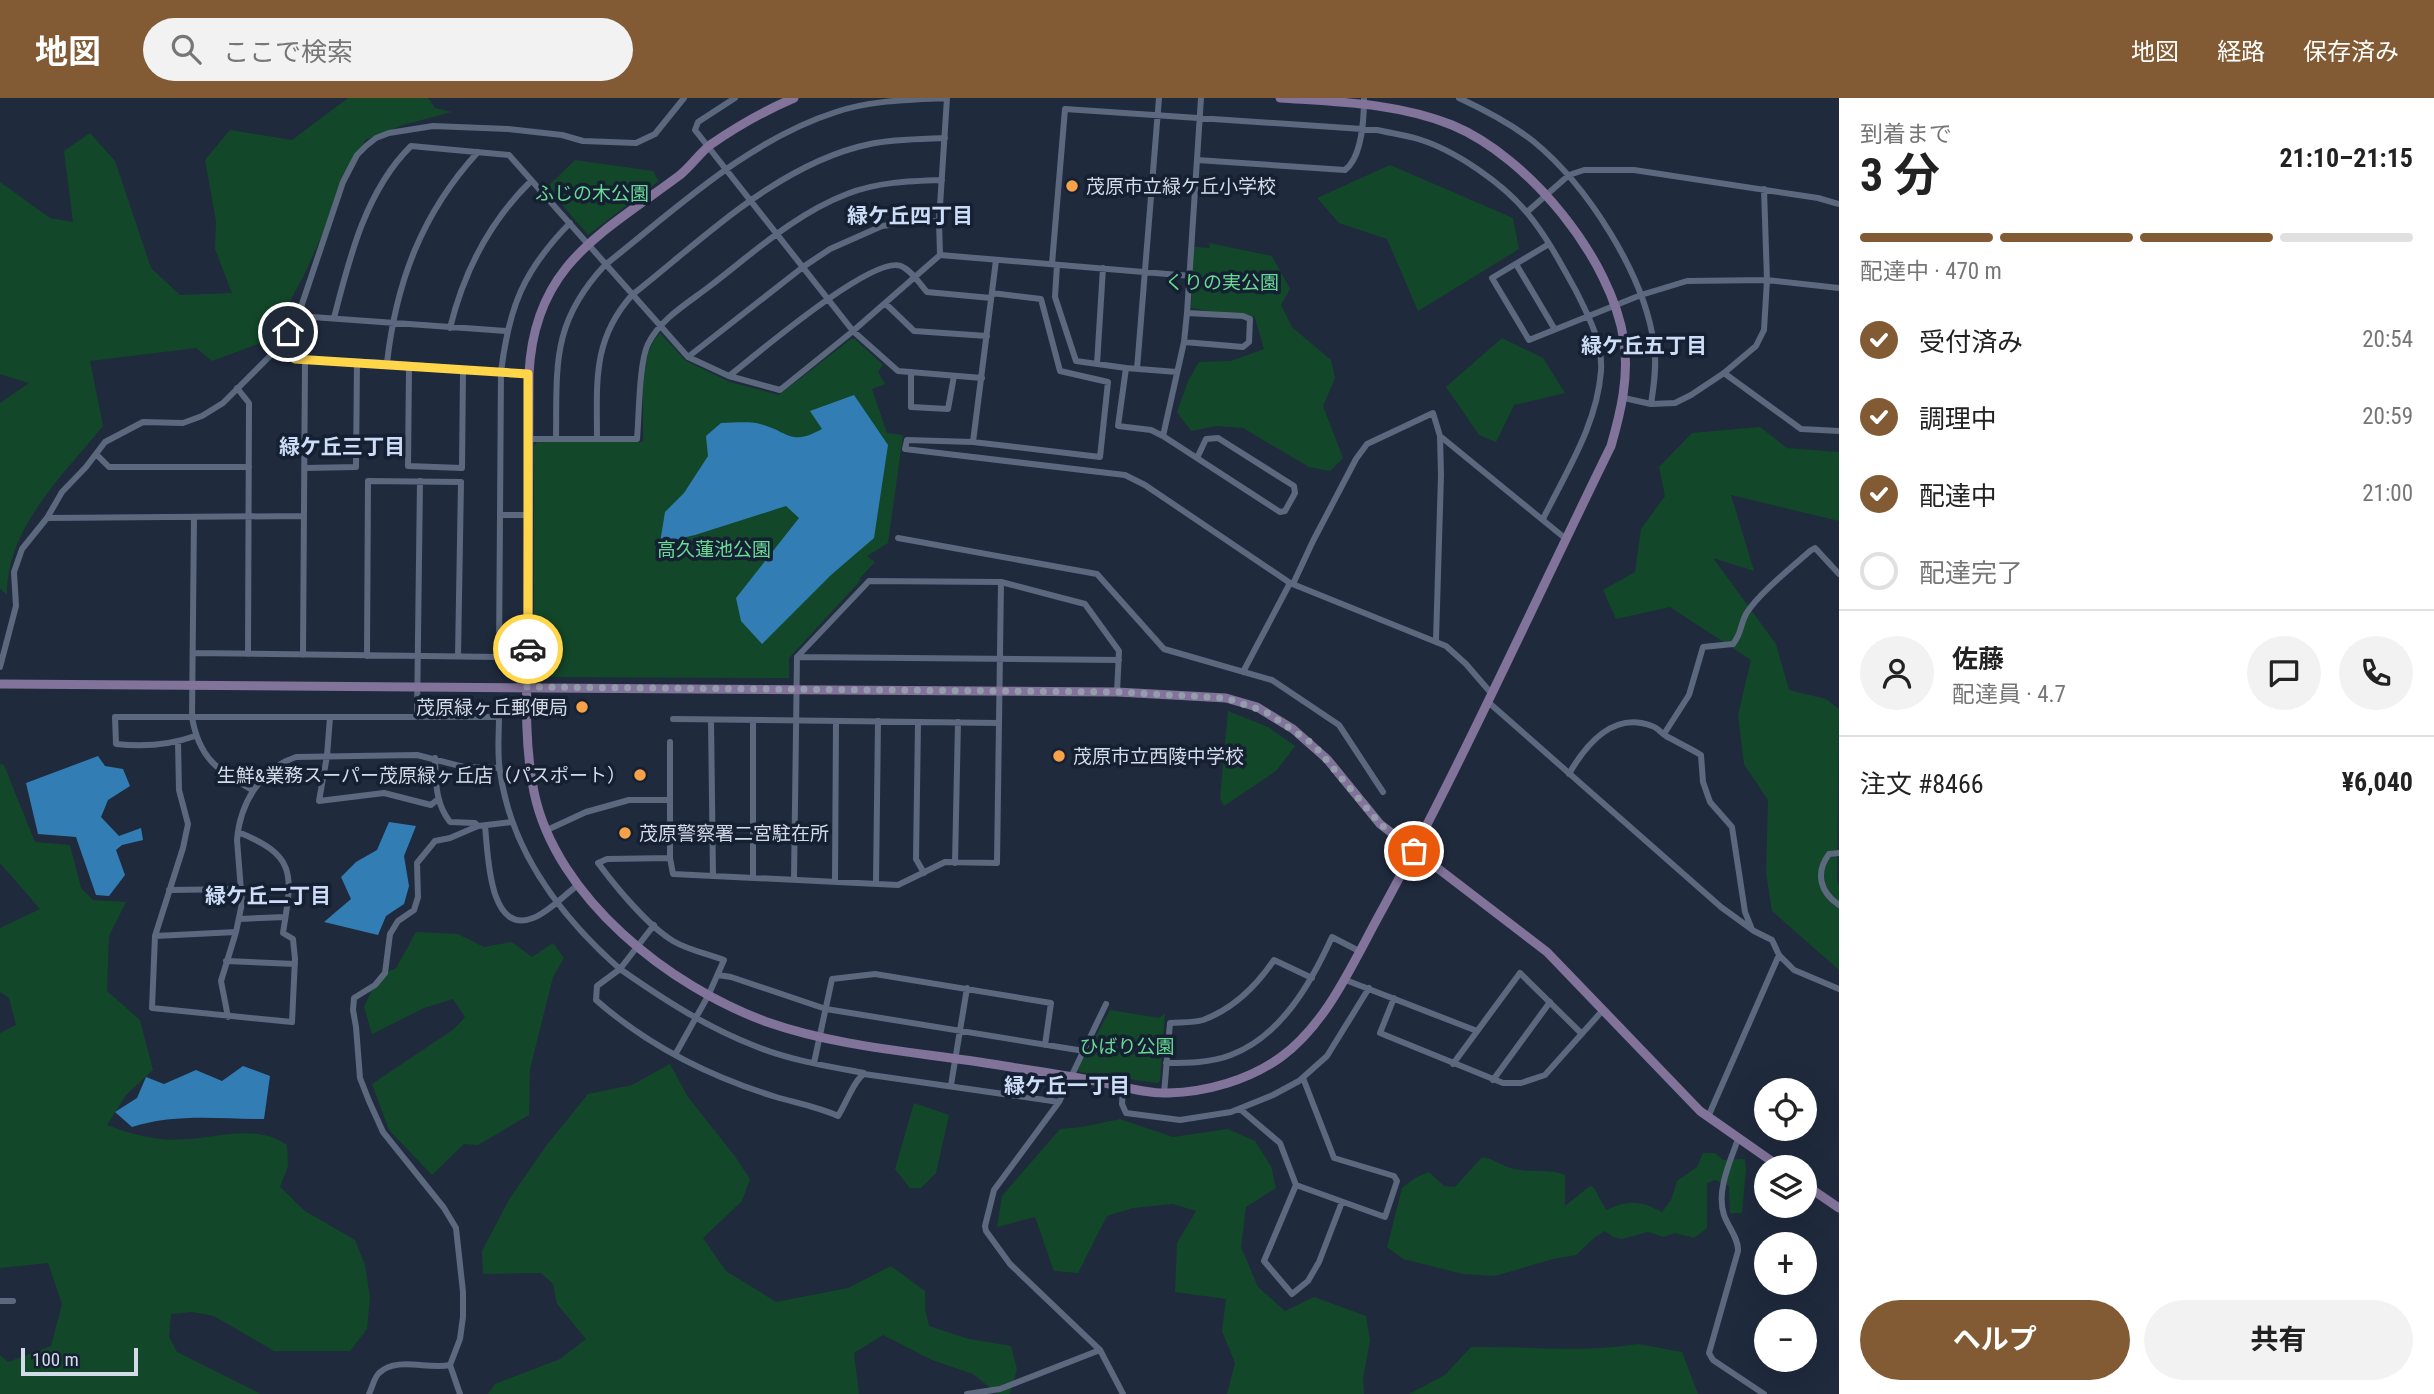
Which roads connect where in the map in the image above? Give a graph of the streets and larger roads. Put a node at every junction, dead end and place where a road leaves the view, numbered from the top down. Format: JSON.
{"nodes":[{"id":1,"x":684,"y":98,"type":"edge"},
{"id":2,"x":735,"y":98,"type":"edge"},
{"id":3,"x":794,"y":98,"type":"edge"},
{"id":4,"x":947,"y":98,"type":"edge"},
{"id":5,"x":1159,"y":98,"type":"edge"},
{"id":6,"x":1201,"y":98,"type":"edge"},
{"id":7,"x":1280,"y":98,"type":"edge"},
{"id":8,"x":1459,"y":98,"type":"edge"},
{"id":9,"x":1364,"y":101,"type":"edge"},
{"id":10,"x":1157,"y":115,"type":"junction"},
{"id":11,"x":1199,"y":117,"type":"junction"},
{"id":12,"x":1363,"y":129,"type":"junction"},
{"id":13,"x":945,"y":138,"type":"junction"},
{"id":14,"x":709,"y":146,"type":"junction"},
{"id":15,"x":478,"y":152,"type":"junction"},
{"id":16,"x":1197,"y":160,"type":"junction"},
{"id":17,"x":727,"y":169,"type":"junction"},
{"id":18,"x":1569,"y":175,"type":"junction"},
{"id":19,"x":942,"y":180,"type":"junction"},
{"id":20,"x":531,"y":181,"type":"junction"},
{"id":21,"x":1764,"y":190,"type":"junction"},
{"id":22,"x":1546,"y":195,"type":"junction"},
{"id":23,"x":751,"y":201,"type":"junction"},
{"id":24,"x":1839,"y":204,"type":"edge"},
{"id":25,"x":1527,"y":212,"type":"junction"},
{"id":26,"x":939,"y":221,"type":"junction"},
{"id":27,"x":570,"y":223,"type":"junction"},
{"id":28,"x":777,"y":234,"type":"junction"},
{"id":29,"x":587,"y":244,"type":"junction"},
{"id":30,"x":1549,"y":244,"type":"junction"},
{"id":31,"x":940,"y":255,"type":"junction"},
{"id":32,"x":996,"y":260,"type":"junction"},
{"id":33,"x":1516,"y":264,"type":"junction"},
{"id":34,"x":605,"y":265,"type":"junction"},
{"id":35,"x":1055,"y":265,"type":"junction"},
{"id":36,"x":803,"y":267,"type":"junction"},
{"id":37,"x":1103,"y":268,"type":"junction"},
{"id":38,"x":1145,"y":272,"type":"junction"},
{"id":39,"x":1191,"y":276,"type":"junction"},
{"id":40,"x":914,"y":277,"type":"junction"},
{"id":41,"x":1767,"y":280,"type":"junction"},
{"id":42,"x":1839,"y":288,"type":"edge"},
{"id":43,"x":632,"y":295,"type":"junction"},
{"id":44,"x":1641,"y":295,"type":"junction"},
{"id":45,"x":992,"y":296,"type":"junction"},
{"id":46,"x":828,"y":299,"type":"junction"},
{"id":47,"x":886,"y":303,"type":"junction"},
{"id":48,"x":1615,"y":306,"type":"junction"},
{"id":49,"x":1187,"y":313,"type":"junction"},
{"id":50,"x":298,"y":316,"type":"junction"},
{"id":51,"x":1589,"y":316,"type":"junction"},
{"id":52,"x":334,"y":318,"type":"junction"},
{"id":53,"x":392,"y":322,"type":"junction"},
{"id":54,"x":660,"y":326,"type":"junction"},
{"id":55,"x":450,"y":328,"type":"junction"},
{"id":56,"x":1554,"y":328,"type":"junction"},
{"id":57,"x":506,"y":331,"type":"junction"},
{"id":58,"x":853,"y":331,"type":"junction"},
{"id":59,"x":987,"y":336,"type":"junction"},
{"id":60,"x":1184,"y":342,"type":"junction"},
{"id":61,"x":278,"y":348,"type":"junction"},
{"id":62,"x":688,"y":357,"type":"junction"},
{"id":63,"x":305,"y":360,"type":"junction"},
{"id":64,"x":357,"y":362,"type":"junction"},
{"id":65,"x":387,"y":363,"type":"junction"},
{"id":66,"x":1097,"y":364,"type":"junction"},
{"id":67,"x":409,"y":367,"type":"junction"},
{"id":68,"x":1126,"y":368,"type":"junction"},
{"id":69,"x":1137,"y":369,"type":"junction"},
{"id":70,"x":463,"y":371,"type":"junction"},
{"id":71,"x":501,"y":372,"type":"junction"},
{"id":72,"x":1177,"y":372,"type":"junction"},
{"id":73,"x":911,"y":373,"type":"junction"},
{"id":74,"x":1724,"y":373,"type":"junction"},
{"id":75,"x":528,"y":374,"type":"junction"},
{"id":76,"x":729,"y":376,"type":"junction"},
{"id":77,"x":954,"y":376,"type":"junction"},
{"id":78,"x":982,"y":378,"type":"junction"},
{"id":79,"x":237,"y":388,"type":"junction"},
{"id":80,"x":1624,"y":398,"type":"junction"},
{"id":81,"x":1651,"y":404,"type":"junction"},
{"id":82,"x":1839,"y":431,"type":"edge"},
{"id":83,"x":1163,"y":436,"type":"junction"},
{"id":84,"x":1440,"y":436,"type":"junction"},
{"id":85,"x":528,"y":439,"type":"junction"},
{"id":86,"x":556,"y":439,"type":"junction"},
{"id":87,"x":597,"y":439,"type":"junction"},
{"id":88,"x":973,"y":443,"type":"junction"},
{"id":89,"x":96,"y":453,"type":"junction"},
{"id":90,"x":1197,"y":458,"type":"junction"},
{"id":91,"x":249,"y":467,"type":"junction"},
{"id":92,"x":305,"y":468,"type":"junction"},
{"id":93,"x":420,"y":481,"type":"junction"},
{"id":94,"x":500,"y":515,"type":"junction"},
{"id":95,"x":528,"y":515,"type":"junction"},
{"id":96,"x":304,"y":516,"type":"junction"},
{"id":97,"x":194,"y":517,"type":"junction"},
{"id":98,"x":250,"y":517,"type":"junction"},
{"id":99,"x":47,"y":518,"type":"junction"},
{"id":100,"x":1542,"y":519,"type":"junction"},
{"id":101,"x":898,"y":538,"type":"dead end"},
{"id":102,"x":1566,"y":539,"type":"junction"},
{"id":103,"x":1839,"y":574,"type":"edge"},
{"id":104,"x":1001,"y":582,"type":"junction"},
{"id":105,"x":1292,"y":584,"type":"junction"},
{"id":106,"x":1436,"y":640,"type":"junction"},
{"id":107,"x":193,"y":653,"type":"junction"},
{"id":108,"x":248,"y":654,"type":"junction"},
{"id":109,"x":303,"y":655,"type":"junction"},
{"id":110,"x":367,"y":656,"type":"junction"},
{"id":111,"x":417,"y":656,"type":"junction"},
{"id":112,"x":458,"y":656,"type":"junction"},
{"id":113,"x":797,"y":657,"type":"junction"},
{"id":114,"x":1001,"y":659,"type":"junction"},
{"id":115,"x":1119,"y":660,"type":"junction"},
{"id":116,"x":0,"y":667,"type":"edge"},
{"id":117,"x":1243,"y":672,"type":"junction"},
{"id":118,"x":0,"y":684,"type":"edge"},
{"id":119,"x":192,"y":685,"type":"junction"},
{"id":120,"x":417,"y":686,"type":"junction"},
{"id":121,"x":527,"y":687,"type":"junction"},
{"id":122,"x":796,"y":689,"type":"junction"},
{"id":123,"x":999,"y":691,"type":"junction"},
{"id":124,"x":1117,"y":692,"type":"junction"},
{"id":125,"x":1489,"y":697,"type":"junction"},
{"id":126,"x":192,"y":717,"type":"junction"},
{"id":127,"x":330,"y":717,"type":"junction"},
{"id":128,"x":417,"y":718,"type":"junction"},
{"id":129,"x":673,"y":719,"type":"dead end"},
{"id":130,"x":711,"y":720,"type":"junction"},
{"id":131,"x":752,"y":720,"type":"junction"},
{"id":132,"x":796,"y":720,"type":"junction"},
{"id":133,"x":836,"y":722,"type":"junction"},
{"id":134,"x":878,"y":722,"type":"junction"},
{"id":135,"x":958,"y":722,"type":"junction"},
{"id":136,"x":918,"y":723,"type":"junction"},
{"id":137,"x":999,"y":723,"type":"junction"},
{"id":138,"x":1664,"y":734,"type":"junction"},
{"id":139,"x":195,"y":736,"type":"junction"},
{"id":140,"x":177,"y":742,"type":"junction"},
{"id":141,"x":670,"y":742,"type":"dead end"},
{"id":142,"x":327,"y":757,"type":"junction"},
{"id":143,"x":435,"y":758,"type":"junction"},
{"id":144,"x":499,"y":768,"type":"junction"},
{"id":145,"x":1569,"y":774,"type":"junction"},
{"id":146,"x":252,"y":790,"type":"junction"},
{"id":147,"x":1383,"y":792,"type":"dead end"},
{"id":148,"x":438,"y":799,"type":"junction"},
{"id":149,"x":670,"y":800,"type":"junction"},
{"id":150,"x":512,"y":822,"type":"junction"},
{"id":151,"x":481,"y":826,"type":"junction"},
{"id":152,"x":547,"y":830,"type":"junction"},
{"id":153,"x":238,"y":832,"type":"junction"},
{"id":154,"x":1414,"y":851,"type":"junction"},
{"id":155,"x":1839,"y":853,"type":"edge"},
{"id":156,"x":670,"y":858,"type":"junction"},
{"id":157,"x":955,"y":863,"type":"junction"},
{"id":158,"x":924,"y":873,"type":"junction"},
{"id":159,"x":713,"y":876,"type":"junction"},
{"id":160,"x":753,"y":878,"type":"junction"},
{"id":161,"x":794,"y":879,"type":"junction"},
{"id":162,"x":835,"y":881,"type":"junction"},
{"id":163,"x":876,"y":883,"type":"junction"},
{"id":164,"x":578,"y":885,"type":"junction"},
{"id":165,"x":242,"y":889,"type":"junction"},
{"id":166,"x":169,"y":890,"type":"junction"},
{"id":167,"x":556,"y":902,"type":"junction"},
{"id":168,"x":1839,"y":905,"type":"edge"},
{"id":169,"x":285,"y":917,"type":"junction"},
{"id":170,"x":239,"y":919,"type":"junction"},
{"id":171,"x":654,"y":925,"type":"junction"},
{"id":172,"x":1754,"y":931,"type":"junction"},
{"id":173,"x":236,"y":932,"type":"junction"},
{"id":174,"x":155,"y":936,"type":"junction"},
{"id":175,"x":636,"y":946,"type":"junction"},
{"id":176,"x":1359,"y":951,"type":"junction"},
{"id":177,"x":1779,"y":955,"type":"junction"},
{"id":178,"x":226,"y":961,"type":"junction"},
{"id":179,"x":295,"y":964,"type":"junction"},
{"id":180,"x":620,"y":969,"type":"junction"},
{"id":181,"x":718,"y":975,"type":"junction"},
{"id":182,"x":1312,"y":978,"type":"junction"},
{"id":183,"x":1343,"y":979,"type":"junction"},
{"id":184,"x":967,"y":988,"type":"junction"},
{"id":185,"x":1368,"y":989,"type":"junction"},
{"id":186,"x":1839,"y":989,"type":"edge"},
{"id":187,"x":708,"y":996,"type":"junction"},
{"id":188,"x":1394,"y":998,"type":"junction"},
{"id":189,"x":1550,"y":1002,"type":"junction"},
{"id":190,"x":1106,"y":1004,"type":"dead end"},
{"id":191,"x":826,"y":1009,"type":"junction"},
{"id":192,"x":1603,"y":1010,"type":"junction"},
{"id":193,"x":228,"y":1017,"type":"junction"},
{"id":194,"x":694,"y":1018,"type":"junction"},
{"id":195,"x":960,"y":1031,"type":"junction"},
{"id":196,"x":1477,"y":1031,"type":"junction"},
{"id":197,"x":1582,"y":1034,"type":"junction"},
{"id":198,"x":820,"y":1037,"type":"junction"},
{"id":199,"x":1045,"y":1045,"type":"junction"},
{"id":200,"x":1084,"y":1051,"type":"junction"},
{"id":201,"x":675,"y":1055,"type":"junction"},
{"id":202,"x":956,"y":1058,"type":"junction"},
{"id":203,"x":814,"y":1063,"type":"junction"},
{"id":204,"x":1166,"y":1063,"type":"junction"},
{"id":205,"x":1453,"y":1064,"type":"junction"},
{"id":206,"x":864,"y":1073,"type":"junction"},
{"id":207,"x":1070,"y":1076,"type":"junction"},
{"id":208,"x":1303,"y":1078,"type":"junction"},
{"id":209,"x":1493,"y":1080,"type":"junction"},
{"id":210,"x":951,"y":1085,"type":"junction"},
{"id":211,"x":1123,"y":1087,"type":"junction"},
{"id":212,"x":1164,"y":1094,"type":"junction"},
{"id":213,"x":1059,"y":1102,"type":"junction"},
{"id":214,"x":1240,"y":1109,"type":"junction"},
{"id":215,"x":1708,"y":1117,"type":"junction"},
{"id":216,"x":1738,"y":1139,"type":"junction"},
{"id":217,"x":1762,"y":1155,"type":"edge"},
{"id":218,"x":1296,"y":1185,"type":"junction"},
{"id":219,"x":1817,"y":1193,"type":"edge"},
{"id":220,"x":1342,"y":1202,"type":"junction"},
{"id":221,"x":1839,"y":1208,"type":"edge"},
{"id":222,"x":0,"y":1301,"type":"edge"},
{"id":223,"x":13,"y":1301,"type":"dead end"},
{"id":224,"x":1100,"y":1350,"type":"junction"},
{"id":225,"x":450,"y":1364,"type":"junction"},
{"id":226,"x":369,"y":1394,"type":"edge"},
{"id":227,"x":460,"y":1394,"type":"edge"},
{"id":228,"x":967,"y":1394,"type":"edge"},
{"id":229,"x":1123,"y":1394,"type":"edge"},
{"id":230,"x":1765,"y":1394,"type":"edge"}],
"edges":[{"from":1,"to":50,"type":"street"},
{"from":2,"to":14,"type":"street"},
{"from":3,"to":14,"type":"street"},
{"from":4,"to":13,"type":"street"},
{"from":4,"to":17,"type":"street"},
{"from":5,"to":10,"type":"street"},
{"from":6,"to":11,"type":"street"},
{"from":7,"to":9,"type":"street"},
{"from":8,"to":18,"type":"street"},
{"from":9,"to":12,"type":"street"},
{"from":9,"to":22,"type":"street"},
{"from":10,"to":11,"type":"street"},
{"from":10,"to":35,"type":"street"},
{"from":10,"to":38,"type":"street"},
{"from":11,"to":12,"type":"street"},
{"from":11,"to":16,"type":"street"},
{"from":12,"to":16,"type":"street"},
{"from":12,"to":25,"type":"street"},
{"from":13,"to":19,"type":"street"},
{"from":13,"to":23,"type":"street"},
{"from":14,"to":17,"type":"street"},
{"from":14,"to":29,"type":"street"},
{"from":15,"to":20,"type":"street"},
{"from":15,"to":52,"type":"street"},
{"from":15,"to":53,"type":"street"},
{"from":16,"to":39,"type":"street"},
{"from":17,"to":23,"type":"street"},
{"from":17,"to":34,"type":"street"},
{"from":18,"to":21,"type":"street"},
{"from":18,"to":22,"type":"street"},
{"from":18,"to":44,"type":"street"},
{"from":19,"to":26,"type":"street"},
{"from":19,"to":28,"type":"street"},
{"from":20,"to":27,"type":"street"},
{"from":20,"to":55,"type":"street"},
{"from":21,"to":24,"type":"street"},
{"from":21,"to":41,"type":"street"},
{"from":22,"to":25,"type":"street"},
{"from":22,"to":48,"type":"street"},
{"from":23,"to":28,"type":"street"},
{"from":23,"to":43,"type":"street"},
{"from":25,"to":30,"type":"street"},
{"from":26,"to":31,"type":"street"},
{"from":26,"to":36,"type":"street"},
{"from":27,"to":29,"type":"street"},
{"from":27,"to":57,"type":"street"},
{"from":28,"to":36,"type":"street"},
{"from":28,"to":54,"type":"street"},
{"from":29,"to":34,"type":"street"},
{"from":29,"to":75,"type":"street"},
{"from":30,"to":33,"type":"street"},
{"from":30,"to":51,"type":"street"},
{"from":31,"to":32,"type":"street"},
{"from":31,"to":40,"type":"street"},
{"from":32,"to":35,"type":"street"},
{"from":32,"to":45,"type":"street"},
{"from":33,"to":56,"type":"street"},
{"from":33,"to":56,"type":"street"},
{"from":34,"to":43,"type":"street"},
{"from":34,"to":86,"type":"street"},
{"from":35,"to":37,"type":"street"},
{"from":35,"to":66,"type":"street"},
{"from":36,"to":46,"type":"street"},
{"from":36,"to":62,"type":"street"},
{"from":37,"to":38,"type":"street"},
{"from":37,"to":66,"type":"street"},
{"from":38,"to":39,"type":"street"},
{"from":38,"to":69,"type":"street"},
{"from":39,"to":49,"type":"street"},
{"from":40,"to":45,"type":"street"},
{"from":40,"to":46,"type":"street"},
{"from":40,"to":47,"type":"street"},
{"from":41,"to":42,"type":"street"},
{"from":41,"to":44,"type":"street"},
{"from":41,"to":74,"type":"street"},
{"from":43,"to":54,"type":"street"},
{"from":43,"to":87,"type":"street"},
{"from":44,"to":48,"type":"street"},
{"from":44,"to":81,"type":"street"},
{"from":45,"to":59,"type":"street"},
{"from":45,"to":88,"type":"street"},
{"from":46,"to":58,"type":"street"},
{"from":46,"to":76,"type":"street"},
{"from":47,"to":58,"type":"street"},
{"from":47,"to":59,"type":"street"},
{"from":48,"to":51,"type":"street"},
{"from":48,"to":80,"type":"street"},
{"from":49,"to":60,"type":"street"},
{"from":49,"to":60,"type":"street"},
{"from":50,"to":52,"type":"street"},
{"from":50,"to":61,"type":"street"},
{"from":51,"to":56,"type":"street"},
{"from":51,"to":100,"type":"street"},
{"from":52,"to":53,"type":"street"},
{"from":53,"to":55,"type":"street"},
{"from":53,"to":65,"type":"street"},
{"from":54,"to":62,"type":"street"},
{"from":54,"to":87,"type":"street"},
{"from":55,"to":57,"type":"street"},
{"from":57,"to":71,"type":"street"},
{"from":58,"to":73,"type":"street"},
{"from":58,"to":76,"type":"street"},
{"from":59,"to":78,"type":"street"},
{"from":60,"to":72,"type":"street"},
{"from":61,"to":63,"type":"street"},
{"from":61,"to":79,"type":"street"},
{"from":62,"to":76,"type":"street"},
{"from":63,"to":64,"type":"street"},
{"from":63,"to":92,"type":"street"},
{"from":64,"to":65,"type":"street"},
{"from":64,"to":92,"type":"street"},
{"from":65,"to":67,"type":"street"},
{"from":66,"to":68,"type":"street"},
{"from":67,"to":70,"type":"street"},
{"from":67,"to":70,"type":"street"},
{"from":68,"to":69,"type":"street"},
{"from":68,"to":83,"type":"street"},
{"from":69,"to":72,"type":"street"},
{"from":70,"to":71,"type":"street"},
{"from":71,"to":75,"type":"street"},
{"from":71,"to":94,"type":"street"},
{"from":72,"to":83,"type":"street"},
{"from":73,"to":77,"type":"street"},
{"from":73,"to":77,"type":"street"},
{"from":74,"to":81,"type":"street"},
{"from":74,"to":82,"type":"street"},
{"from":75,"to":85,"type":"street"},
{"from":77,"to":78,"type":"street"},
{"from":78,"to":88,"type":"street"},
{"from":79,"to":89,"type":"street"},
{"from":79,"to":91,"type":"street"},
{"from":80,"to":81,"type":"street"},
{"from":80,"to":102,"type":"street"},
{"from":83,"to":90,"type":"street"},
{"from":84,"to":100,"type":"street"},
{"from":84,"to":105,"type":"street"},
{"from":84,"to":106,"type":"street"},
{"from":85,"to":86,"type":"street"},
{"from":85,"to":95,"type":"street"},
{"from":86,"to":87,"type":"street"},
{"from":88,"to":105,"type":"street"},
{"from":89,"to":91,"type":"street"},
{"from":89,"to":99,"type":"street"},
{"from":90,"to":90,"type":"street"},
{"from":91,"to":98,"type":"street"},
{"from":92,"to":96,"type":"street"},
{"from":93,"to":110,"type":"street"},
{"from":93,"to":111,"type":"street"},
{"from":93,"to":112,"type":"street"},
{"from":94,"to":95,"type":"street"},
{"from":94,"to":112,"type":"street"},
{"from":95,"to":121,"type":"street"},
{"from":96,"to":98,"type":"street"},
{"from":96,"to":109,"type":"street"},
{"from":97,"to":98,"type":"street"},
{"from":97,"to":99,"type":"street"},
{"from":97,"to":107,"type":"street"},
{"from":98,"to":108,"type":"street"},
{"from":99,"to":116,"type":"street"},
{"from":100,"to":102,"type":"street"},
{"from":101,"to":117,"type":"street"},
{"from":102,"to":125,"type":"street"},
{"from":103,"to":138,"type":"street"},
{"from":104,"to":113,"type":"street"},
{"from":104,"to":114,"type":"street"},
{"from":104,"to":115,"type":"street"},
{"from":105,"to":106,"type":"street"},
{"from":105,"to":117,"type":"street"},
{"from":106,"to":125,"type":"street"},
{"from":107,"to":108,"type":"street"},
{"from":107,"to":119,"type":"street"},
{"from":108,"to":109,"type":"street"},
{"from":109,"to":110,"type":"street"},
{"from":110,"to":111,"type":"street"},
{"from":111,"to":112,"type":"street"},
{"from":111,"to":120,"type":"street"},
{"from":113,"to":114,"type":"street"},
{"from":113,"to":122,"type":"street"},
{"from":114,"to":115,"type":"street"},
{"from":114,"to":123,"type":"street"},
{"from":115,"to":124,"type":"street"},
{"from":117,"to":147,"type":"street"},
{"from":118,"to":119,"type":"street"},
{"from":119,"to":120,"type":"street"},
{"from":119,"to":126,"type":"street"},
{"from":120,"to":121,"type":"street"},
{"from":120,"to":128,"type":"street"},
{"from":121,"to":122,"type":"street"},
{"from":121,"to":152,"type":"street"},
{"from":122,"to":123,"type":"street"},
{"from":122,"to":132,"type":"street"},
{"from":123,"to":124,"type":"street"},
{"from":123,"to":137,"type":"street"},
{"from":124,"to":154,"type":"street"},
{"from":125,"to":145,"type":"street"},
{"from":125,"to":154,"type":"street"},
{"from":126,"to":127,"type":"street"},
{"from":126,"to":139,"type":"street"},
{"from":126,"to":140,"type":"street"},
{"from":127,"to":128,"type":"street"},
{"from":127,"to":142,"type":"street"},
{"from":128,"to":144,"type":"street"},
{"from":129,"to":130,"type":"street"},
{"from":130,"to":131,"type":"street"},
{"from":130,"to":159,"type":"street"},
{"from":131,"to":132,"type":"street"},
{"from":131,"to":160,"type":"street"},
{"from":132,"to":133,"type":"street"},
{"from":132,"to":161,"type":"street"},
{"from":133,"to":134,"type":"street"},
{"from":133,"to":162,"type":"street"},
{"from":134,"to":136,"type":"street"},
{"from":134,"to":163,"type":"street"},
{"from":135,"to":136,"type":"street"},
{"from":135,"to":137,"type":"street"},
{"from":135,"to":157,"type":"street"},
{"from":136,"to":158,"type":"street"},
{"from":137,"to":157,"type":"street"},
{"from":138,"to":145,"type":"street"},
{"from":138,"to":172,"type":"street"},
{"from":139,"to":140,"type":"street"},
{"from":139,"to":146,"type":"street"},
{"from":140,"to":166,"type":"street"},
{"from":141,"to":149,"type":"street"},
{"from":142,"to":143,"type":"street"},
{"from":142,"to":146,"type":"street"},
{"from":142,"to":148,"type":"street"},
{"from":143,"to":144,"type":"street"},
{"from":143,"to":148,"type":"street"},
{"from":144,"to":150,"type":"street"},
{"from":145,"to":172,"type":"street"},
{"from":146,"to":153,"type":"street"},
{"from":148,"to":151,"type":"street"},
{"from":149,"to":152,"type":"street"},
{"from":149,"to":156,"type":"street"},
{"from":150,"to":151,"type":"street"},
{"from":150,"to":167,"type":"street"},
{"from":151,"to":167,"type":"street"},
{"from":151,"to":225,"type":"street"},
{"from":152,"to":164,"type":"street"},
{"from":153,"to":165,"type":"street"},
{"from":153,"to":169,"type":"street"},
{"from":154,"to":176,"type":"street"},
{"from":154,"to":192,"type":"street"},
{"from":155,"to":168,"type":"street"},
{"from":156,"to":159,"type":"street"},
{"from":156,"to":171,"type":"street"},
{"from":157,"to":158,"type":"street"},
{"from":158,"to":163,"type":"street"},
{"from":159,"to":160,"type":"street"},
{"from":160,"to":161,"type":"street"},
{"from":161,"to":162,"type":"street"},
{"from":162,"to":163,"type":"street"},
{"from":164,"to":167,"type":"street"},
{"from":164,"to":175,"type":"street"},
{"from":165,"to":166,"type":"street"},
{"from":165,"to":170,"type":"street"},
{"from":166,"to":174,"type":"street"},
{"from":167,"to":180,"type":"street"},
{"from":169,"to":170,"type":"street"},
{"from":169,"to":179,"type":"street"},
{"from":170,"to":173,"type":"street"},
{"from":171,"to":175,"type":"street"},
{"from":171,"to":181,"type":"street"},
{"from":172,"to":177,"type":"street"},
{"from":173,"to":174,"type":"street"},
{"from":173,"to":178,"type":"street"},
{"from":174,"to":193,"type":"street"},
{"from":175,"to":180,"type":"street"},
{"from":175,"to":187,"type":"street"},
{"from":176,"to":182,"type":"street"},
{"from":176,"to":183,"type":"street"},
{"from":177,"to":186,"type":"street"},
{"from":177,"to":215,"type":"street"},
{"from":178,"to":179,"type":"street"},
{"from":178,"to":193,"type":"street"},
{"from":179,"to":193,"type":"street"},
{"from":180,"to":194,"type":"street"},
{"from":180,"to":201,"type":"street"},
{"from":181,"to":187,"type":"street"},
{"from":181,"to":191,"type":"street"},
{"from":182,"to":204,"type":"street"},
{"from":182,"to":204,"type":"street"},
{"from":183,"to":185,"type":"street"},
{"from":183,"to":212,"type":"street"},
{"from":184,"to":191,"type":"street"},
{"from":184,"to":195,"type":"street"},
{"from":184,"to":199,"type":"street"},
{"from":185,"to":188,"type":"street"},
{"from":185,"to":208,"type":"street"},
{"from":187,"to":194,"type":"street"},
{"from":187,"to":198,"type":"street"},
{"from":188,"to":196,"type":"street"},
{"from":188,"to":205,"type":"street"},
{"from":189,"to":196,"type":"street"},
{"from":189,"to":197,"type":"street"},
{"from":189,"to":209,"type":"street"},
{"from":190,"to":200,"type":"street"},
{"from":191,"to":195,"type":"street"},
{"from":191,"to":198,"type":"street"},
{"from":192,"to":197,"type":"street"},
{"from":192,"to":215,"type":"street"},
{"from":194,"to":201,"type":"street"},
{"from":194,"to":203,"type":"street"},
{"from":195,"to":199,"type":"street"},
{"from":195,"to":202,"type":"street"},
{"from":196,"to":205,"type":"street"},
{"from":197,"to":209,"type":"street"},
{"from":198,"to":202,"type":"street"},
{"from":198,"to":203,"type":"street"},
{"from":199,"to":200,"type":"street"},
{"from":200,"to":207,"type":"street"},
{"from":201,"to":206,"type":"street"},
{"from":202,"to":207,"type":"street"},
{"from":202,"to":210,"type":"street"},
{"from":203,"to":206,"type":"street"},
{"from":204,"to":212,"type":"street"},
{"from":205,"to":209,"type":"street"},
{"from":206,"to":210,"type":"street"},
{"from":207,"to":211,"type":"street"},
{"from":207,"to":213,"type":"street"},
{"from":208,"to":214,"type":"street"},
{"from":208,"to":220,"type":"street"},
{"from":210,"to":213,"type":"street"},
{"from":211,"to":212,"type":"street"},
{"from":211,"to":214,"type":"street"},
{"from":213,"to":224,"type":"street"},
{"from":214,"to":218,"type":"street"},
{"from":215,"to":216,"type":"street"},
{"from":216,"to":217,"type":"street"},
{"from":216,"to":230,"type":"street"},
{"from":218,"to":220,"type":"street"},
{"from":218,"to":220,"type":"street"},
{"from":219,"to":221,"type":"street"},
{"from":222,"to":223,"type":"street"},
{"from":224,"to":228,"type":"street"},
{"from":224,"to":229,"type":"street"},
{"from":225,"to":226,"type":"street"},
{"from":225,"to":227,"type":"street"}]}
